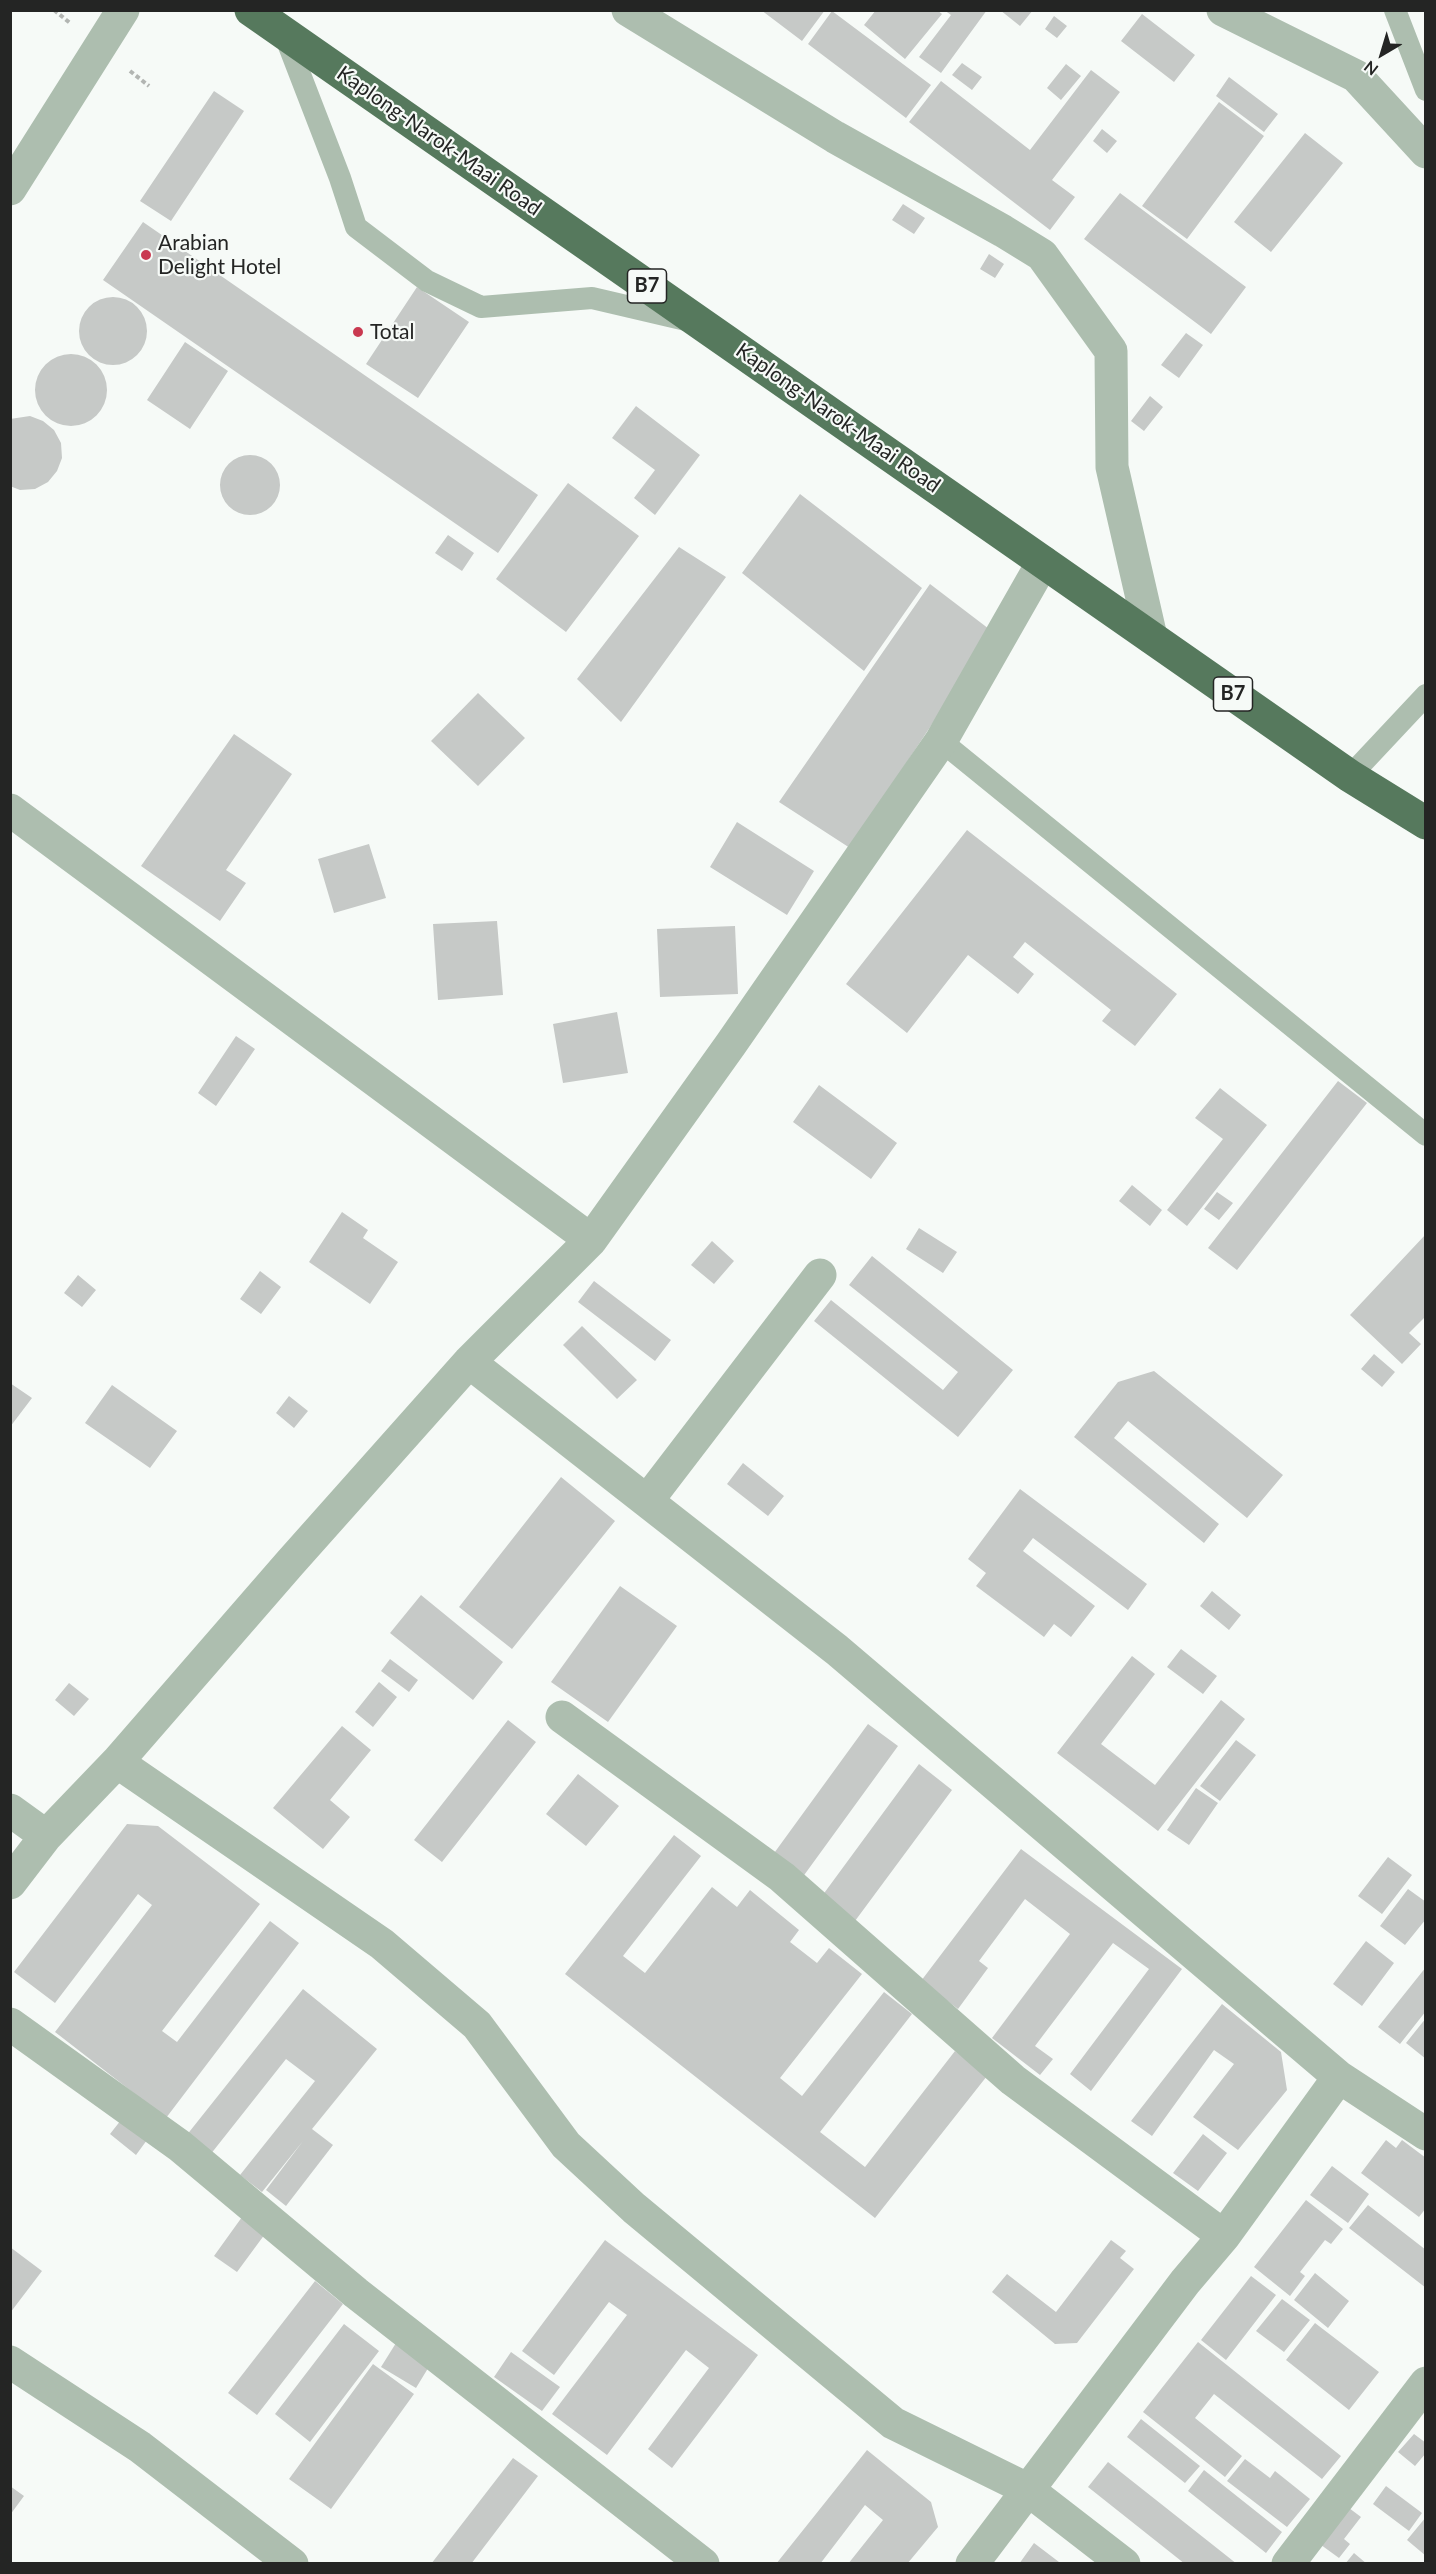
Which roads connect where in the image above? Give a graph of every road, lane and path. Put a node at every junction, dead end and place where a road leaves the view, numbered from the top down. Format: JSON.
{"nodes":[{"id":1,"x":123,"y":10,"type":"edge"},
{"id":2,"x":251,"y":10,"type":"edge"},
{"id":3,"x":628,"y":10,"type":"edge"},
{"id":4,"x":1223,"y":10,"type":"edge"},
{"id":5,"x":1395,"y":10,"type":"edge"},
{"id":6,"x":284,"y":33,"type":"junction"},
{"id":7,"x":1425,"y":90,"type":"edge"},
{"id":8,"x":1425,"y":152,"type":"edge"},
{"id":9,"x":10,"y":189,"type":"edge"},
{"id":10,"x":702,"y":324,"type":"junction"},
{"id":11,"x":1043,"y":562,"type":"junction"},
{"id":12,"x":1151,"y":637,"type":"junction"},
{"id":13,"x":1425,"y":695,"type":"edge"},
{"id":14,"x":941,"y":741,"type":"junction"},
{"id":15,"x":1350,"y":776,"type":"junction"},
{"id":16,"x":10,"y":810,"type":"edge"},
{"id":17,"x":1425,"y":823,"type":"edge"},
{"id":18,"x":1425,"y":1135,"type":"edge"},
{"id":19,"x":591,"y":1240,"type":"junction"},
{"id":20,"x":820,"y":1275,"type":"dead end"},
{"id":21,"x":469,"y":1362,"type":"junction"},
{"id":22,"x":648,"y":1501,"type":"junction"},
{"id":23,"x":562,"y":1717,"type":"dead end"},
{"id":24,"x":117,"y":1762,"type":"junction"},
{"id":25,"x":10,"y":1810,"type":"edge"},
{"id":26,"x":46,"y":1836,"type":"junction"},
{"id":27,"x":10,"y":1883,"type":"edge"},
{"id":28,"x":10,"y":2024,"type":"edge"},
{"id":29,"x":1340,"y":2077,"type":"junction"},
{"id":30,"x":1425,"y":2134,"type":"edge"},
{"id":31,"x":1224,"y":2236,"type":"junction"},
{"id":32,"x":10,"y":2362,"type":"edge"},
{"id":33,"x":1425,"y":2383,"type":"edge"},
{"id":34,"x":1027,"y":2489,"type":"junction"},
{"id":35,"x":292,"y":2564,"type":"edge"},
{"id":36,"x":703,"y":2564,"type":"edge"},
{"id":37,"x":972,"y":2564,"type":"edge"},
{"id":38,"x":1124,"y":2564,"type":"edge"},
{"id":39,"x":1288,"y":2564,"type":"edge"}],
"edges":[{"from":1,"to":9,"type":"street"},
{"from":2,"to":6,"type":"highway","name":"Kaplong-Narok-Maai Road","number":"B7"},
{"from":3,"to":12,"type":"street"},
{"from":4,"to":8,"type":"street"},
{"from":5,"to":7,"type":"lane"},
{"from":6,"to":10,"type":"highway","name":"Kaplong-Narok-Maai Road","number":"B7"},
{"from":6,"to":10,"type":"lane"},
{"from":10,"to":11,"type":"highway","name":"Kaplong-Narok-Maai Road","number":"B7"},
{"from":11,"to":12,"type":"highway","name":"Kaplong-Narok-Maai Road","number":"B7"},
{"from":11,"to":14,"type":"street"},
{"from":12,"to":15,"type":"highway","name":"Kaplong-Narok-Maai Road","number":"B7"},
{"from":13,"to":15,"type":"lane"},
{"from":14,"to":18,"type":"lane"},
{"from":14,"to":19,"type":"street"},
{"from":15,"to":17,"type":"highway","name":"Kaplong-Narok-Maai Road","number":"B7"},
{"from":16,"to":19,"type":"street"},
{"from":19,"to":21,"type":"street"},
{"from":20,"to":22,"type":"street"},
{"from":21,"to":22,"type":"street"},
{"from":21,"to":24,"type":"street"},
{"from":22,"to":29,"type":"street"},
{"from":23,"to":31,"type":"street"},
{"from":24,"to":26,"type":"street"},
{"from":24,"to":34,"type":"street"},
{"from":25,"to":26,"type":"street"},
{"from":26,"to":27,"type":"street"},
{"from":28,"to":36,"type":"street"},
{"from":29,"to":30,"type":"street"},
{"from":29,"to":31,"type":"street"},
{"from":31,"to":34,"type":"street"},
{"from":32,"to":35,"type":"street"},
{"from":33,"to":39,"type":"street"},
{"from":34,"to":37,"type":"street"},
{"from":34,"to":38,"type":"street"}]}
